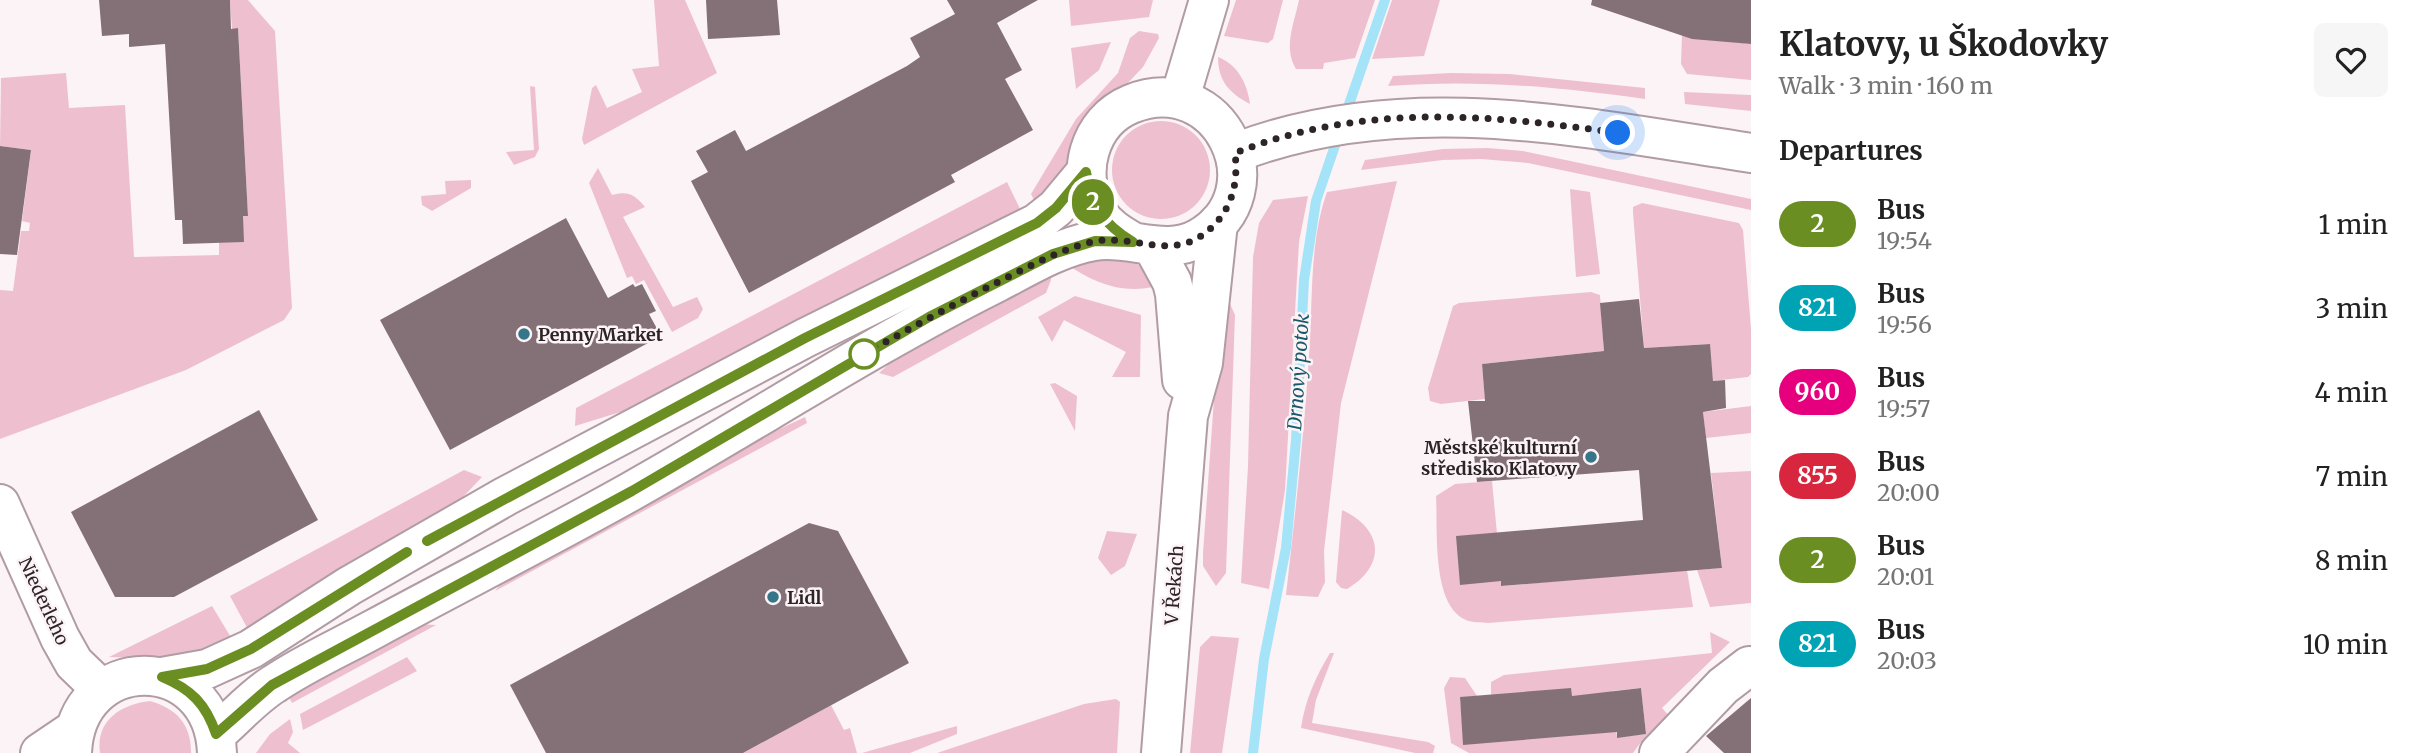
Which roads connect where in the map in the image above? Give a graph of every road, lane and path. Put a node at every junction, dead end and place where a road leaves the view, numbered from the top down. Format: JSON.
{"nodes":[{"id":1,"x":1209,"y":0,"type":"edge"},
{"id":2,"x":1180,"y":98,"type":"junction"},
{"id":3,"x":1235,"y":153,"type":"junction"},
{"id":4,"x":1751,"y":153,"type":"edge"},
{"id":5,"x":1086,"y":172,"type":"junction"},
{"id":6,"x":1218,"y":223,"type":"junction"},
{"id":7,"x":1143,"y":244,"type":"junction"},
{"id":8,"x":1188,"y":416,"type":"junction"},
{"id":9,"x":0,"y":504,"type":"edge"},
{"id":10,"x":1749,"y":666,"type":"dead end"},
{"id":11,"x":162,"y":677,"type":"junction"},
{"id":12,"x":101,"y":689,"type":"junction"},
{"id":13,"x":73,"y":742,"type":"edge"},
{"id":14,"x":216,"y":744,"type":"edge"},
{"id":15,"x":40,"y":753,"type":"edge"},
{"id":16,"x":1161,"y":753,"type":"edge"},
{"id":17,"x":1659,"y":753,"type":"edge"}],
"edges":[{"from":1,"to":2,"type":"main road"},
{"from":2,"to":3,"type":"main road"},
{"from":2,"to":5,"type":"main road"},
{"from":3,"to":4,"type":"main road"},
{"from":3,"to":6,"type":"main road"},
{"from":5,"to":7,"type":"main road"},
{"from":5,"to":11,"type":"main road"},
{"from":6,"to":7,"type":"main road"},
{"from":6,"to":8,"type":"main road","name":"V Řekách"},
{"from":7,"to":8,"type":"main road","name":"V Řekách"},
{"from":7,"to":14,"type":"main road"},
{"from":8,"to":16,"type":"main road","name":"V Řekách"},
{"from":9,"to":12,"type":"main road","name":"Niederleho"},
{"from":10,"to":17,"type":"main road"},
{"from":11,"to":12,"type":"main road"},
{"from":11,"to":14,"type":"main road"},
{"from":12,"to":13,"type":"main road"},
{"from":13,"to":15,"type":"main road"}]}
